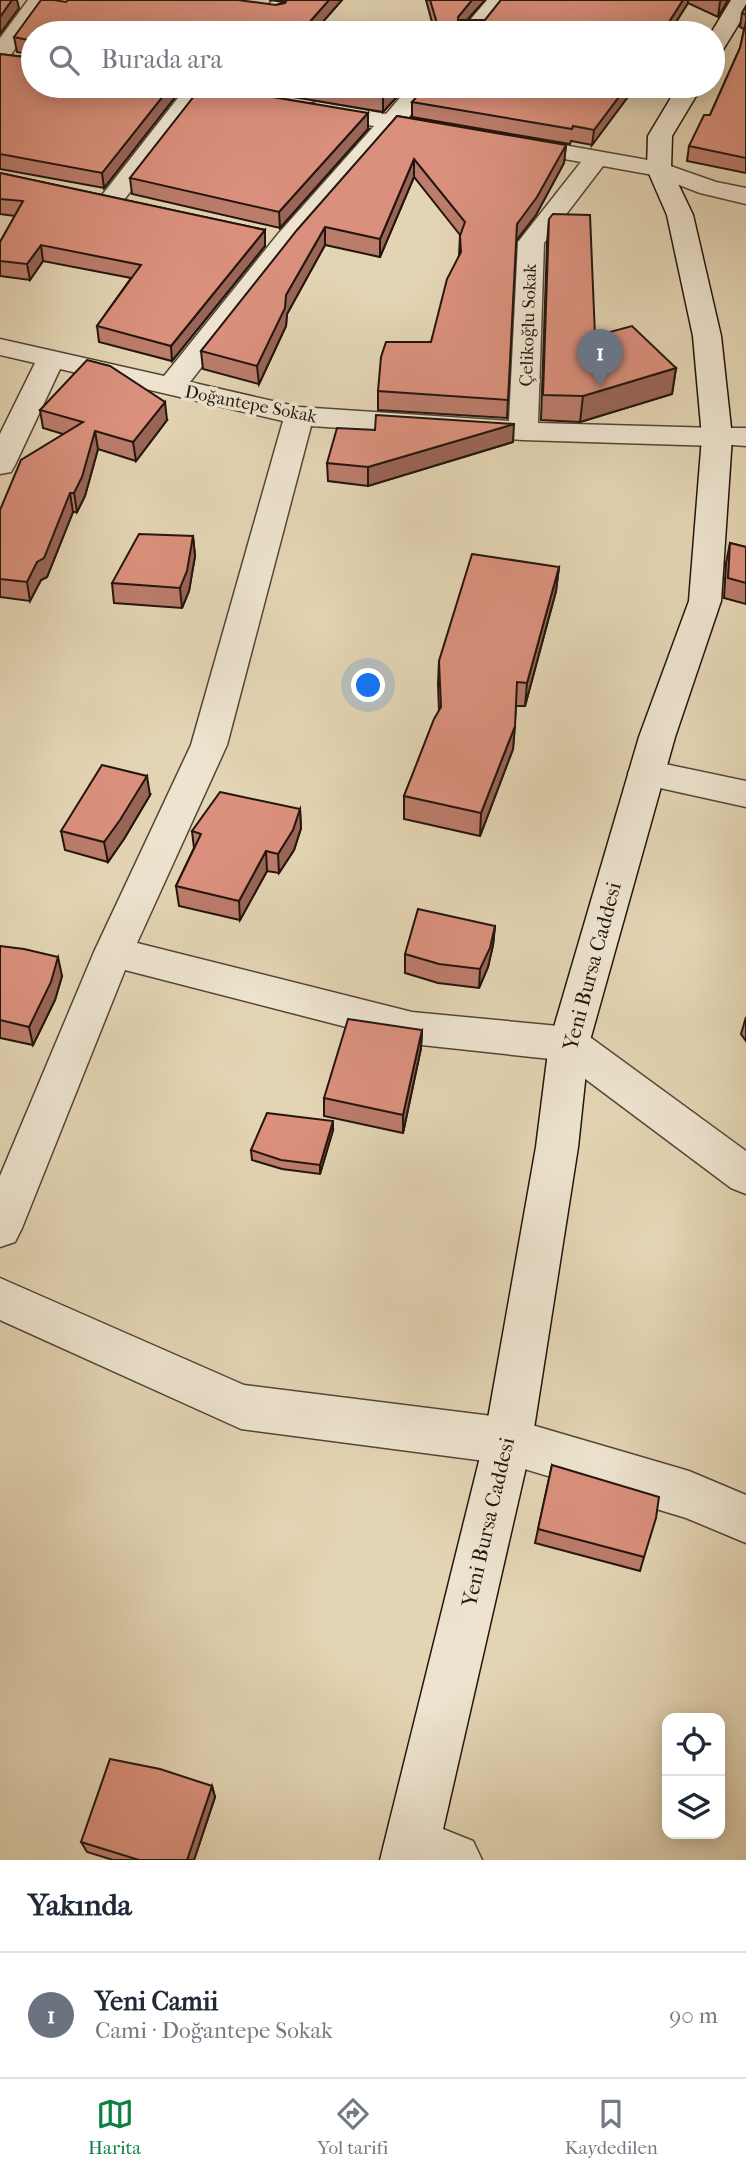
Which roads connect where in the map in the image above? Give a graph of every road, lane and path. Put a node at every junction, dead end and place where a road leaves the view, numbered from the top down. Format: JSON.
{"nodes":[{"id":1,"x":39,"y":0,"type":"edge"},
{"id":2,"x":499,"y":0,"type":"edge"},
{"id":3,"x":742,"y":0,"type":"edge"},
{"id":4,"x":281,"y":5,"type":"edge"},
{"id":5,"x":253,"y":6,"type":"edge"},
{"id":6,"x":27,"y":21,"type":"edge"},
{"id":7,"x":265,"y":21,"type":"edge"},
{"id":8,"x":481,"y":21,"type":"edge"},
{"id":9,"x":725,"y":28,"type":"edge"},
{"id":10,"x":21,"y":33,"type":"edge"},
{"id":11,"x":7,"y":58,"type":"edge"},
{"id":12,"x":181,"y":98,"type":"edge"},
{"id":13,"x":252,"y":98,"type":"edge"},
{"id":14,"x":412,"y":98,"type":"edge"},
{"id":15,"x":683,"y":98,"type":"edge"},
{"id":16,"x":274,"y":102,"type":"edge"},
{"id":17,"x":300,"y":107,"type":"edge"},
{"id":18,"x":391,"y":122,"type":"junction"},
{"id":19,"x":597,"y":158,"type":"junction"},
{"id":20,"x":659,"y":169,"type":"junction"},
{"id":21,"x":746,"y":196,"type":"edge"},
{"id":22,"x":746,"y":205,"type":"edge"},
{"id":23,"x":138,"y":206,"type":"edge"},
{"id":24,"x":680,"y":215,"type":"junction"},
{"id":25,"x":260,"y":234,"type":"edge"},
{"id":26,"x":287,"y":240,"type":"junction"},
{"id":27,"x":0,"y":347,"type":"edge"},
{"id":28,"x":51,"y":359,"type":"junction"},
{"id":29,"x":170,"y":388,"type":"junction"},
{"id":30,"x":299,"y":416,"type":"junction"},
{"id":31,"x":523,"y":431,"type":"junction"},
{"id":32,"x":731,"y":437,"type":"edge"},
{"id":33,"x":0,"y":465,"type":"edge"},
{"id":34,"x":646,"y":773,"type":"junction"},
{"id":35,"x":746,"y":794,"type":"edge"},
{"id":36,"x":114,"y":952,"type":"junction"},
{"id":37,"x":569,"y":1044,"type":"junction"},
{"id":38,"x":746,"y":1175,"type":"edge"},
{"id":39,"x":0,"y":1228,"type":"edge"},
{"id":40,"x":0,"y":1298,"type":"edge"},
{"id":41,"x":508,"y":1441,"type":"junction"},
{"id":42,"x":746,"y":1519,"type":"edge"},
{"id":43,"x":425,"y":1855,"type":"edge"}],
"edges":[{"from":1,"to":6,"type":"street"},
{"from":2,"to":8,"type":"street"},
{"from":3,"to":9,"type":"street"},
{"from":4,"to":5,"type":"street"},
{"from":4,"to":7,"type":"street"},
{"from":10,"to":11,"type":"street"},
{"from":12,"to":23,"type":"street"},
{"from":13,"to":16,"type":"street"},
{"from":14,"to":18,"type":"street"},
{"from":15,"to":20,"type":"street","name":"Yeni Bursa Caddesi"},
{"from":17,"to":18,"type":"street"},
{"from":18,"to":19,"type":"street"},
{"from":18,"to":26,"type":"street"},
{"from":19,"to":20,"type":"street"},
{"from":19,"to":31,"type":"street","name":"Çelikoğlu Sokak"},
{"from":20,"to":21,"type":"street"},
{"from":20,"to":24,"type":"street","name":"Yeni Bursa Caddesi"},
{"from":22,"to":24,"type":"street"},
{"from":24,"to":32,"type":"street","name":"Yeni Bursa Caddesi"},
{"from":25,"to":26,"type":"street"},
{"from":26,"to":29,"type":"street"},
{"from":27,"to":28,"type":"street","name":"Doğantepe Sokak"},
{"from":28,"to":29,"type":"street","name":"Doğantepe Sokak"},
{"from":28,"to":33,"type":"street"},
{"from":29,"to":30,"type":"street","name":"Doğantepe Sokak"},
{"from":30,"to":31,"type":"street","name":"Doğantepe Sokak"},
{"from":30,"to":36,"type":"street"},
{"from":31,"to":32,"type":"street","name":"Doğantepe Sokak"},
{"from":32,"to":34,"type":"street","name":"Yeni Bursa Caddesi"},
{"from":34,"to":35,"type":"street"},
{"from":34,"to":37,"type":"street","name":"Yeni Bursa Caddesi"},
{"from":36,"to":37,"type":"street"},
{"from":36,"to":39,"type":"street"},
{"from":37,"to":38,"type":"street"},
{"from":37,"to":41,"type":"street","name":"Yeni Bursa Caddesi"},
{"from":40,"to":41,"type":"street"},
{"from":41,"to":42,"type":"street"},
{"from":41,"to":43,"type":"street","name":"Yeni Bursa Caddesi"}]}
